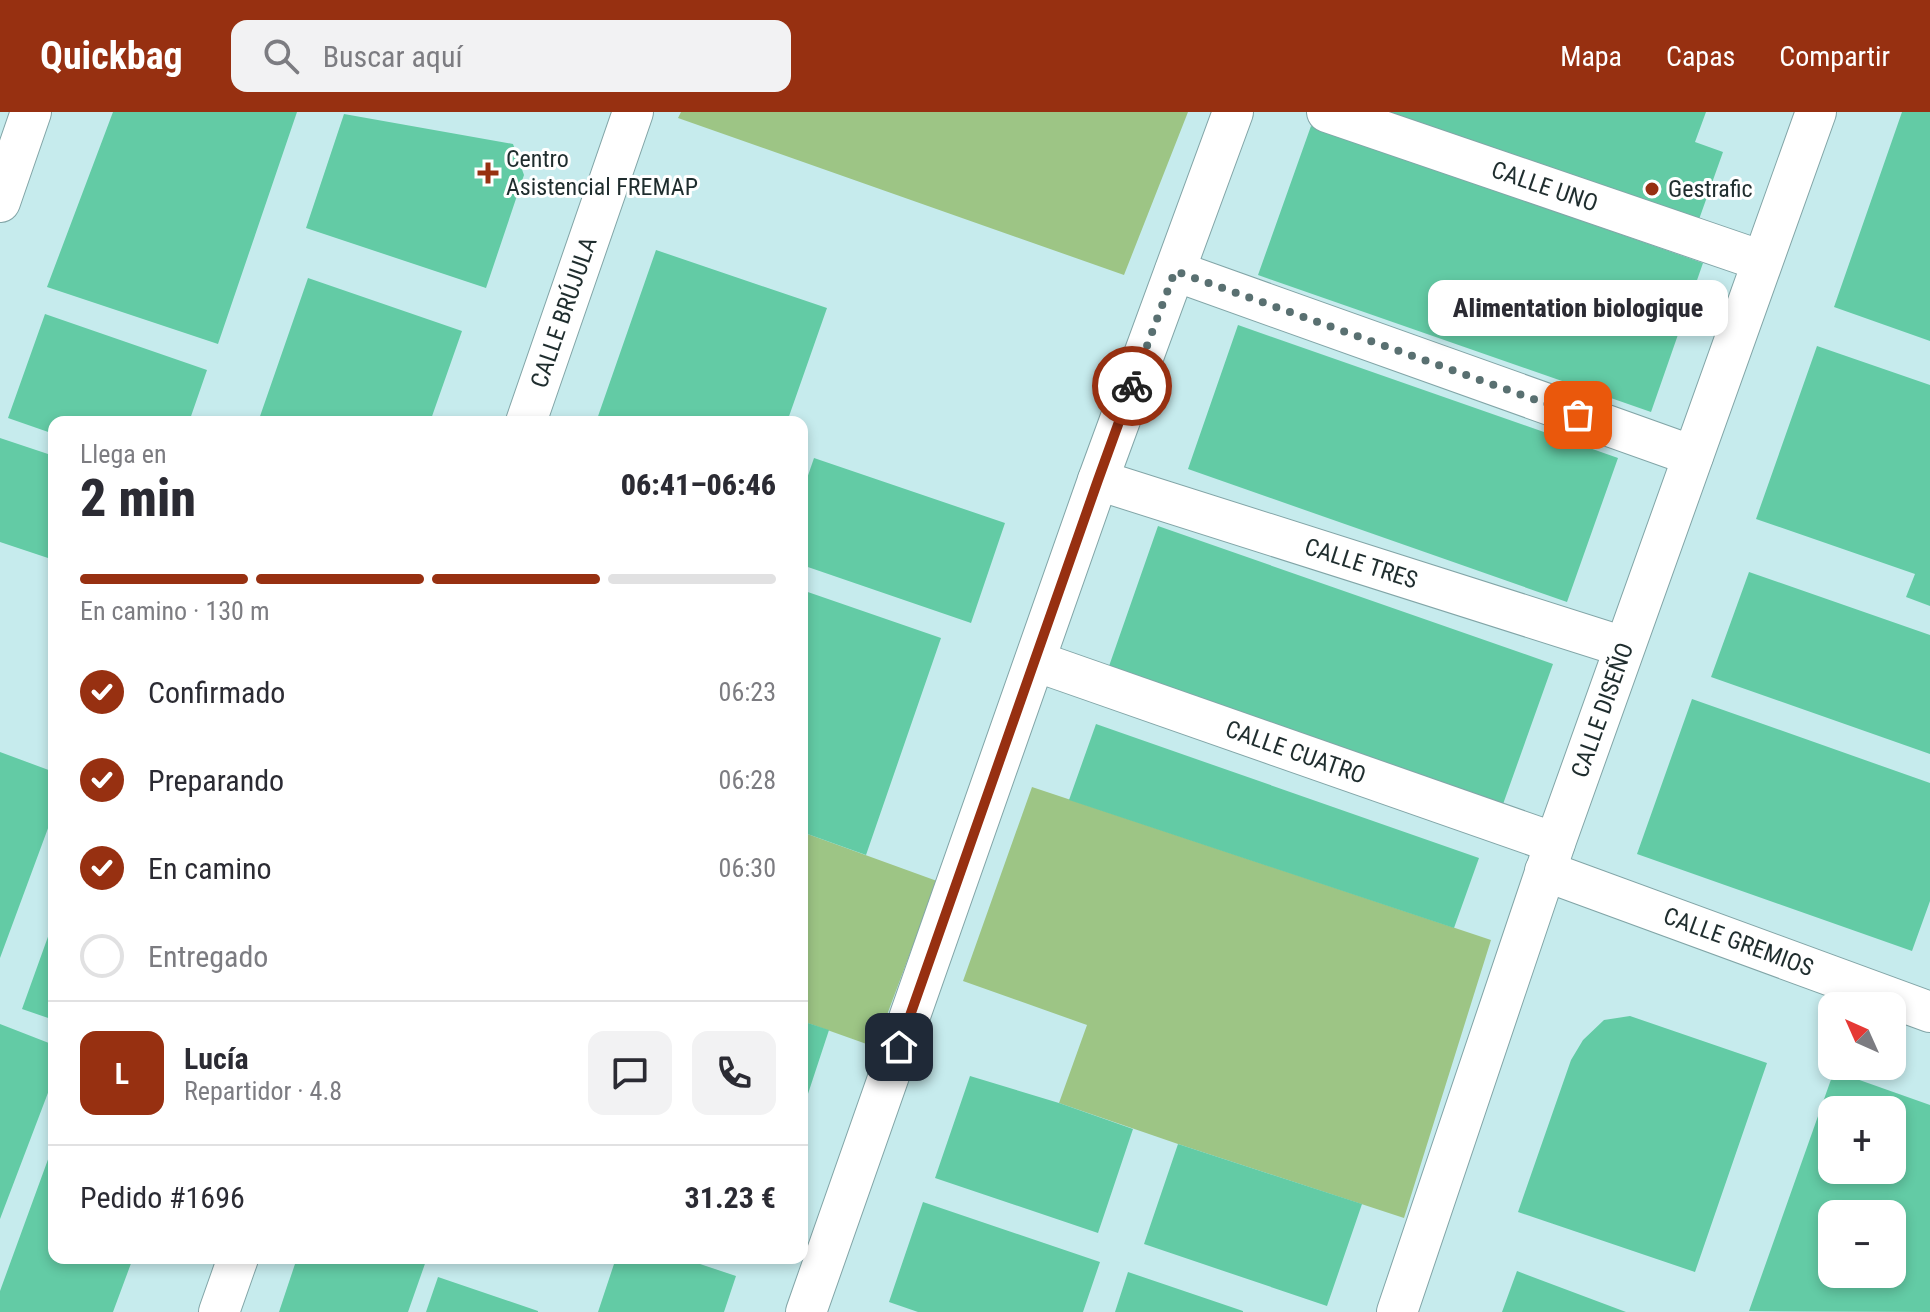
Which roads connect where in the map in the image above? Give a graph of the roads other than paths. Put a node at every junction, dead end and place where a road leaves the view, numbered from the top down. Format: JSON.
{"nodes":[{"id":1,"x":31,"y":112,"type":"edge"},
{"id":2,"x":633,"y":112,"type":"edge"},
{"id":3,"x":1233,"y":112,"type":"edge"},
{"id":4,"x":1327,"y":112,"type":"edge"},
{"id":5,"x":1816,"y":112,"type":"edge"},
{"id":6,"x":0,"y":202,"type":"edge"},
{"id":7,"x":1762,"y":261,"type":"junction"},
{"id":8,"x":1175,"y":271,"type":"junction"},
{"id":9,"x":528,"y":416,"type":"edge"},
{"id":10,"x":1693,"y":456,"type":"junction"},
{"id":11,"x":1098,"y":480,"type":"junction"},
{"id":12,"x":1624,"y":647,"type":"junction"},
{"id":13,"x":1035,"y":661,"type":"junction"},
{"id":14,"x":1550,"y":857,"type":"junction"},
{"id":15,"x":1930,"y":1012,"type":"edge"},
{"id":16,"x":236,"y":1264,"type":"edge"},
{"id":17,"x":219,"y":1312,"type":"edge"},
{"id":18,"x":806,"y":1312,"type":"edge"},
{"id":19,"x":1397,"y":1312,"type":"edge"}],
"edges":[{"from":1,"to":6,"type":"street"},
{"from":2,"to":9,"type":"street","name":"CALLE BRÚJULA"},
{"from":3,"to":8,"type":"street"},
{"from":4,"to":7,"type":"street","name":"CALLE UNO"},
{"from":5,"to":7,"type":"street","name":"CALLE DISEÑO"},
{"from":7,"to":10,"type":"street","name":"CALLE DISEÑO"},
{"from":8,"to":10,"type":"street"},
{"from":8,"to":11,"type":"street"},
{"from":10,"to":12,"type":"street","name":"CALLE DISEÑO"},
{"from":11,"to":12,"type":"street","name":"CALLE TRES"},
{"from":11,"to":13,"type":"street"},
{"from":12,"to":14,"type":"street","name":"CALLE DISEÑO"},
{"from":13,"to":14,"type":"street","name":"CALLE CUATRO"},
{"from":13,"to":18,"type":"street"},
{"from":14,"to":15,"type":"street","name":"CALLE GREMIOS"},
{"from":14,"to":19,"type":"street","name":"CALLE DISEÑO"},
{"from":16,"to":17,"type":"street"}]}
